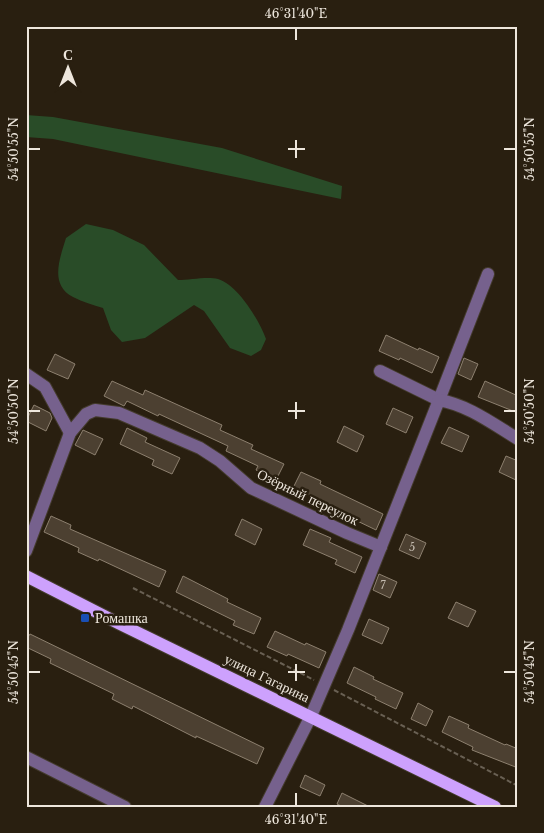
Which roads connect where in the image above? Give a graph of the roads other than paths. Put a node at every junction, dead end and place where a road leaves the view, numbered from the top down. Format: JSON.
{"nodes":[{"id":1,"x":488,"y":274,"type":"dead end"},
{"id":2,"x":380,"y":371,"type":"dead end"},
{"id":3,"x":26,"y":374,"type":"edge"},
{"id":4,"x":439,"y":400,"type":"junction"},
{"id":5,"x":70,"y":433,"type":"junction"},
{"id":6,"x":518,"y":439,"type":"edge"},
{"id":7,"x":381,"y":547,"type":"junction"},
{"id":8,"x":26,"y":551,"type":"edge"},
{"id":9,"x":26,"y":576,"type":"edge"},
{"id":10,"x":311,"y":716,"type":"junction"},
{"id":11,"x":26,"y":757,"type":"edge"},
{"id":12,"x":119,"y":806,"type":"edge"},
{"id":13,"x":265,"y":807,"type":"edge"},
{"id":14,"x":495,"y":807,"type":"edge"}],
"edges":[{"from":1,"to":4,"type":"street"},
{"from":2,"to":4,"type":"street"},
{"from":3,"to":5,"type":"street"},
{"from":4,"to":6,"type":"street"},
{"from":4,"to":7,"type":"street"},
{"from":5,"to":7,"type":"street","name":"Озёрный переулок"},
{"from":5,"to":8,"type":"street"},
{"from":7,"to":10,"type":"street"},
{"from":9,"to":10,"type":"main road","name":"улица Гагарина"},
{"from":10,"to":13,"type":"street"},
{"from":10,"to":14,"type":"main road","name":"улица Гагарина"},
{"from":11,"to":12,"type":"street"}]}
